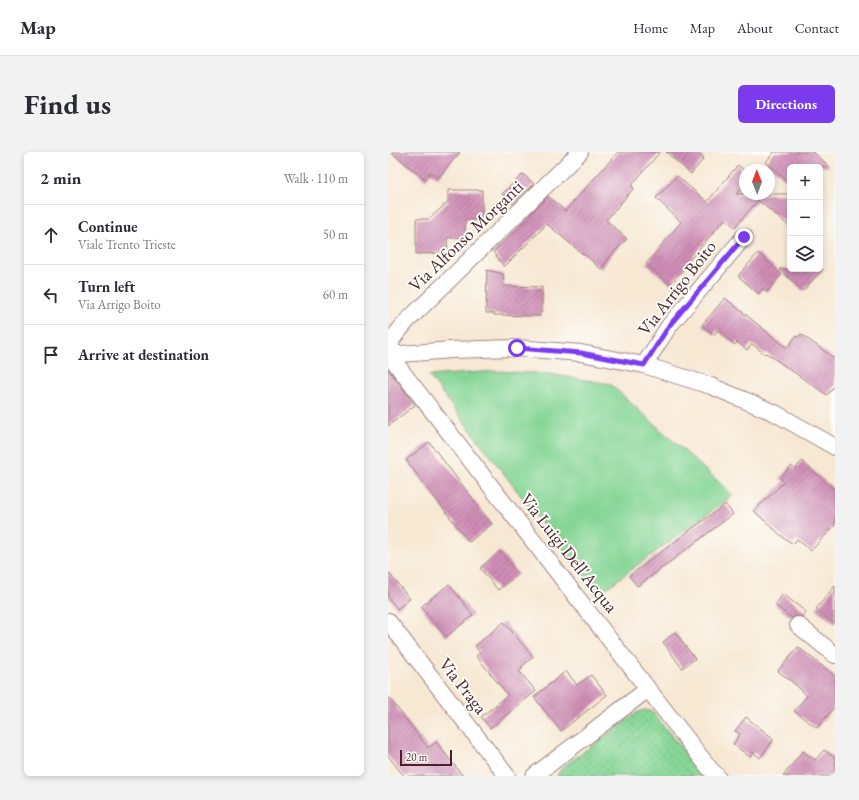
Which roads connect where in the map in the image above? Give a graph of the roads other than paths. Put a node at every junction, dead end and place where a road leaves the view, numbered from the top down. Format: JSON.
{"nodes":[{"id":1,"x":580,"y":152,"type":"edge"},
{"id":2,"x":744,"y":237,"type":"dead end"},
{"id":3,"x":389,"y":355,"type":"edge"},
{"id":4,"x":644,"y":365,"type":"junction"},
{"id":5,"x":835,"y":447,"type":"edge"},
{"id":6,"x":798,"y":625,"type":"dead end"},
{"id":7,"x":390,"y":627,"type":"edge"},
{"id":8,"x":835,"y":655,"type":"edge"},
{"id":9,"x":648,"y":689,"type":"junction"},
{"id":10,"x":507,"y":776,"type":"edge"},
{"id":11,"x":534,"y":776,"type":"edge"},
{"id":12,"x":717,"y":776,"type":"edge"}],
"edges":[{"from":1,"to":3,"type":"street","name":"Via Alfonso Morganti"},
{"from":2,"to":4,"type":"street","name":"Via Arrigo Boito"},
{"from":3,"to":4,"type":"street"},
{"from":3,"to":9,"type":"street","name":"Via Luigi Dell'Acqua"},
{"from":4,"to":5,"type":"street"},
{"from":6,"to":8,"type":"street"},
{"from":7,"to":10,"type":"street","name":"Via Praga"},
{"from":9,"to":11,"type":"street"},
{"from":9,"to":12,"type":"street","name":"Via Luigi Dell'Acqua"}]}
